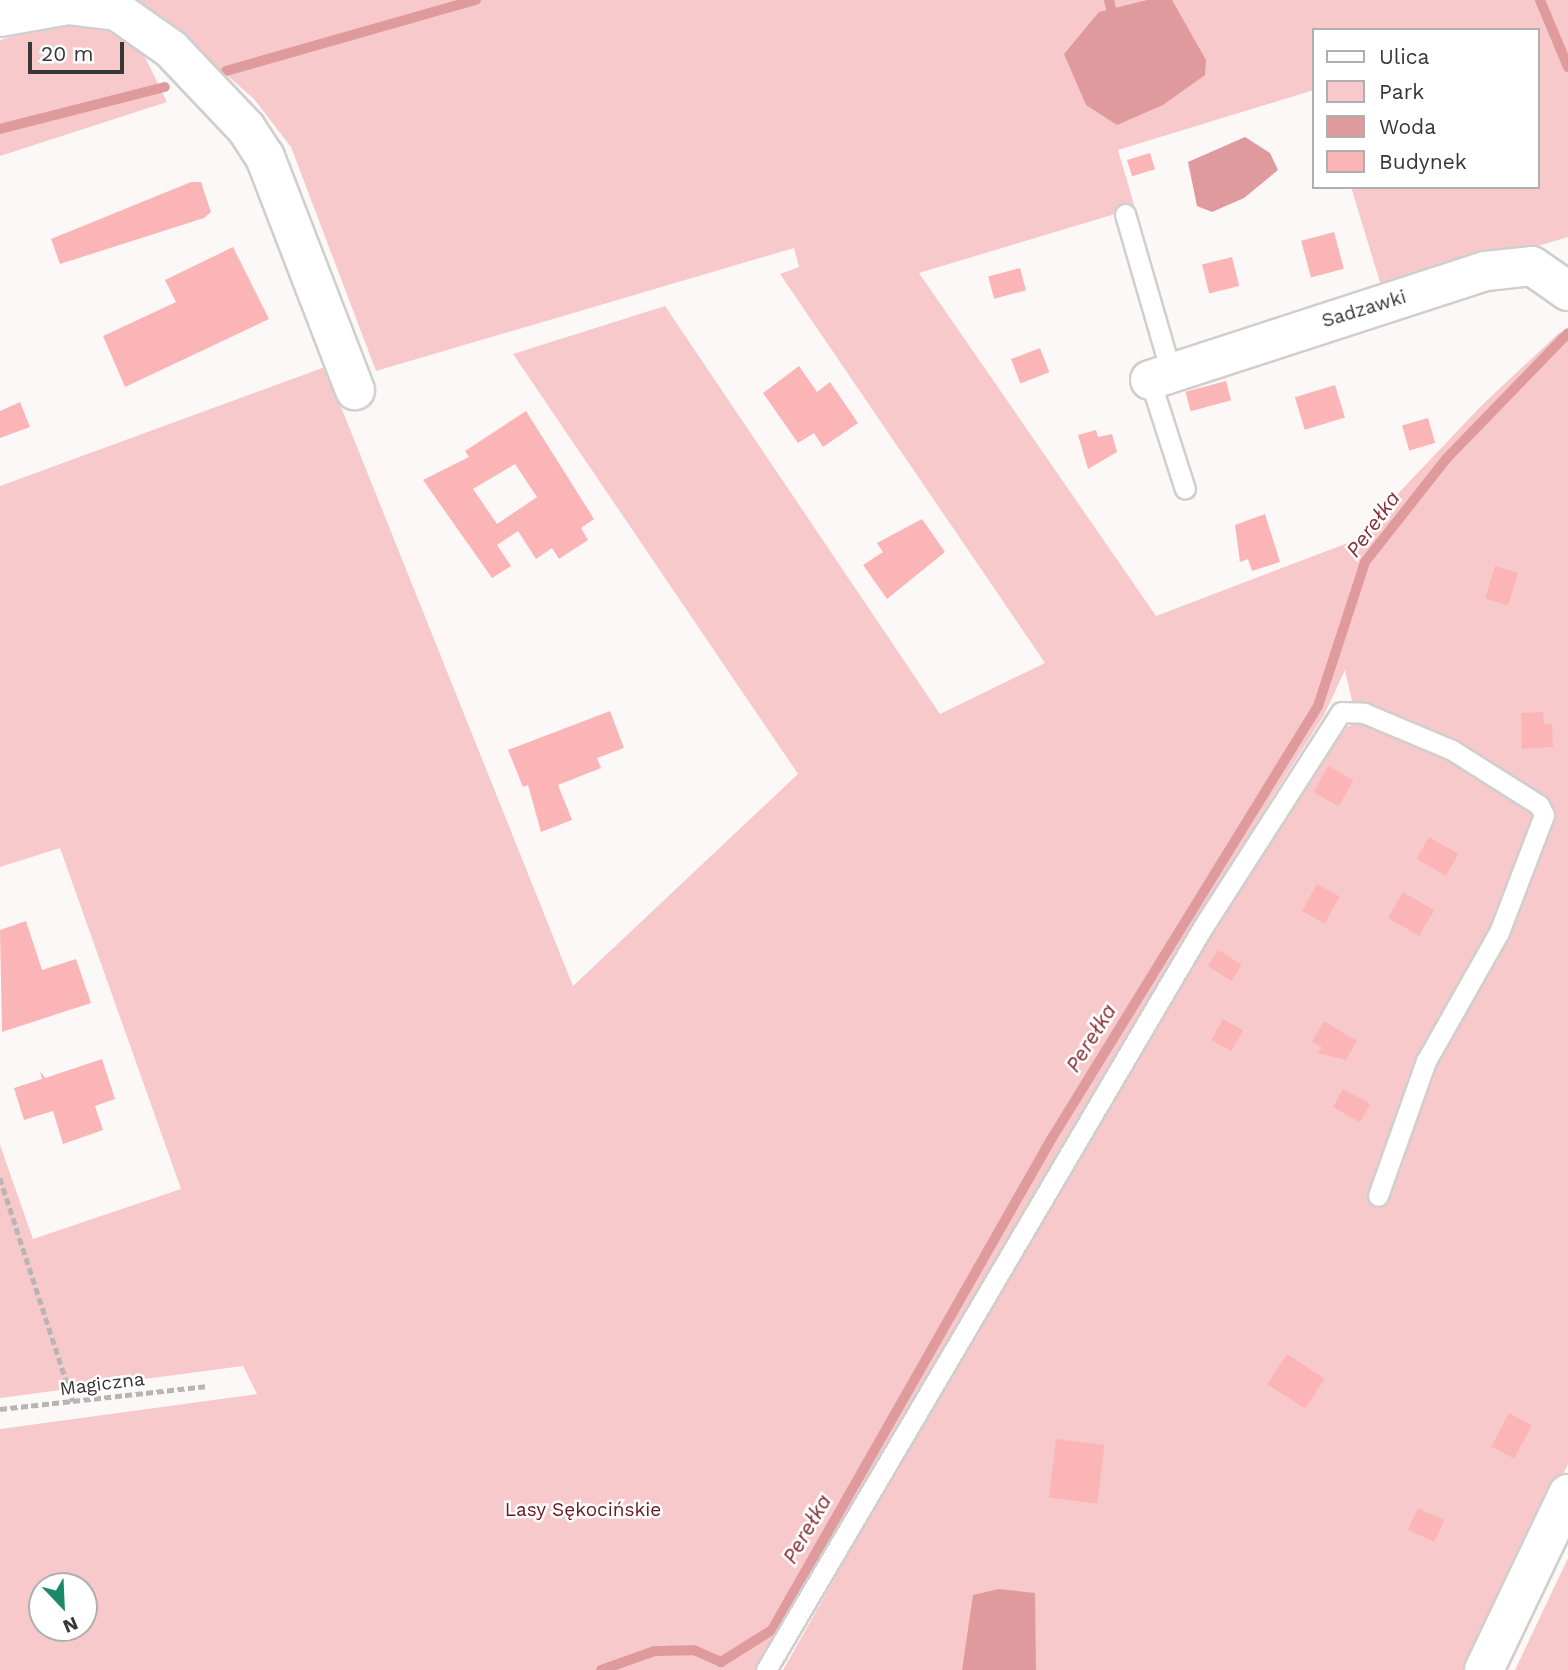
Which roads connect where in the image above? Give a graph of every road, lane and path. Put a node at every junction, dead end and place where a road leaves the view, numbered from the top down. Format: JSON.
{"nodes":[{"id":1,"x":0,"y":17,"type":"edge"},
{"id":2,"x":1125,"y":214,"type":"dead end"},
{"id":3,"x":1562,"y":286,"type":"edge"},
{"id":4,"x":1160,"y":374,"type":"junction"},
{"id":5,"x":355,"y":390,"type":"dead end"},
{"id":6,"x":1185,"y":489,"type":"dead end"},
{"id":7,"x":0,"y":1178,"type":"edge"},
{"id":8,"x":1378,"y":1196,"type":"dead end"},
{"id":9,"x":208,"y":1386,"type":"dead end"},
{"id":10,"x":73,"y":1401,"type":"junction"},
{"id":11,"x":0,"y":1409,"type":"edge"},
{"id":12,"x":1568,"y":1494,"type":"edge"},
{"id":13,"x":766,"y":1670,"type":"edge"},
{"id":14,"x":1484,"y":1670,"type":"edge"}],
"edges":[{"from":1,"to":5,"type":"street"},
{"from":2,"to":4,"type":"lane"},
{"from":3,"to":4,"type":"street","name":"Sadzawki"},
{"from":4,"to":6,"type":"lane"},
{"from":7,"to":10,"type":"path"},
{"from":8,"to":13,"type":"lane"},
{"from":9,"to":10,"type":"path","name":"Magiczna"},
{"from":10,"to":11,"type":"path","name":"Magiczna"},
{"from":12,"to":14,"type":"street"}]}
